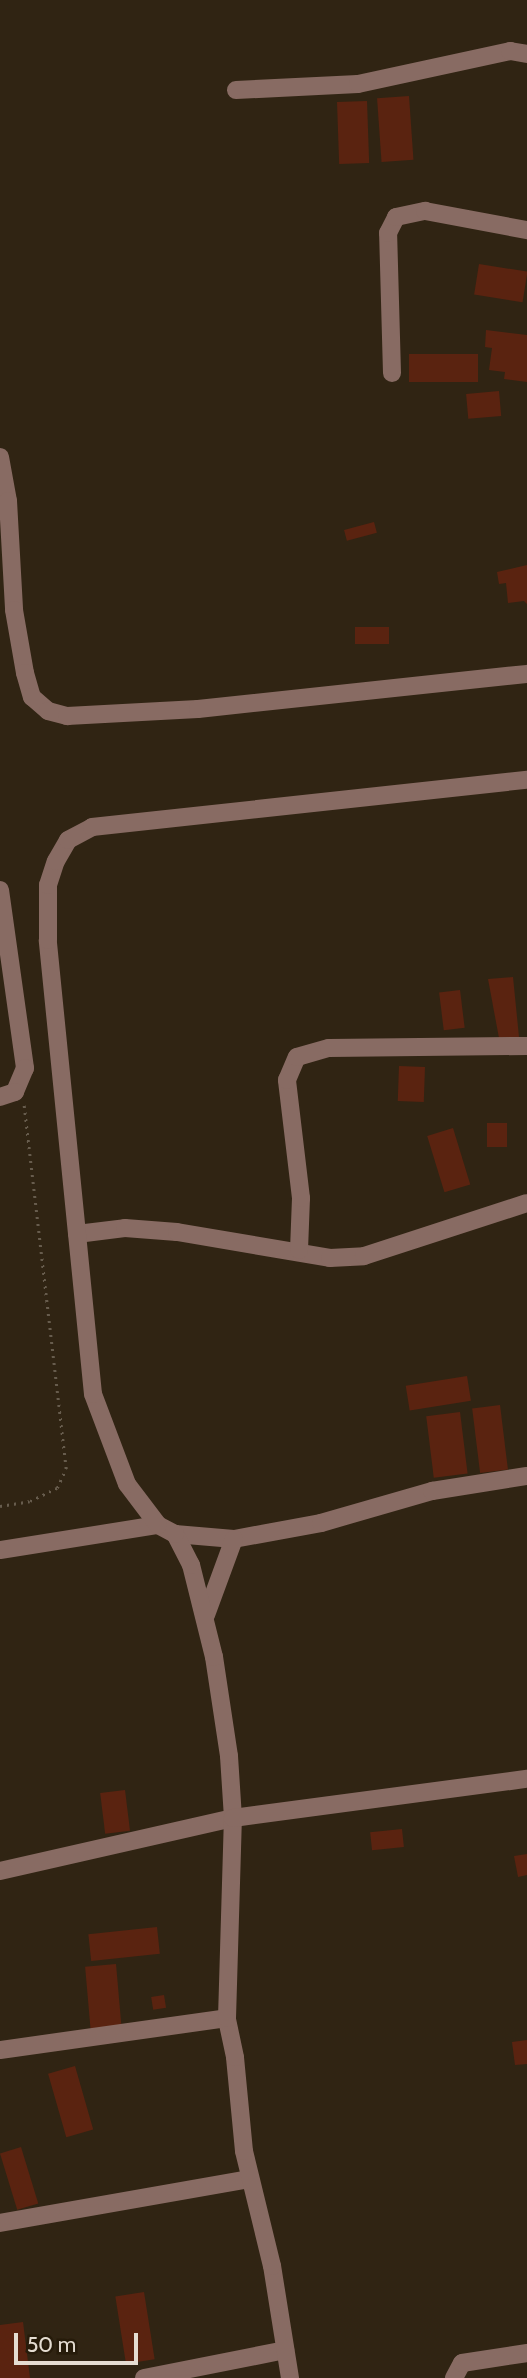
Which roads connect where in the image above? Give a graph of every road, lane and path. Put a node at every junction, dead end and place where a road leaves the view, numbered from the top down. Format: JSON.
{"nodes":[{"id":1,"x":527,"y":54,"type":"edge"},
{"id":2,"x":236,"y":90,"type":"dead end"},
{"id":3,"x":527,"y":230,"type":"edge"},
{"id":4,"x":392,"y":373,"type":"dead end"},
{"id":5,"x":0,"y":457,"type":"edge"},
{"id":6,"x":527,"y":674,"type":"edge"},
{"id":7,"x":527,"y":780,"type":"edge"},
{"id":8,"x":0,"y":890,"type":"edge"},
{"id":9,"x":527,"y":1046,"type":"edge"},
{"id":10,"x":21,"y":1085,"type":"junction"},
{"id":11,"x":0,"y":1097,"type":"edge"},
{"id":12,"x":527,"y":1203,"type":"edge"},
{"id":13,"x":77,"y":1234,"type":"junction"},
{"id":14,"x":299,"y":1250,"type":"junction"},
{"id":15,"x":527,"y":1476,"type":"edge"},
{"id":16,"x":0,"y":1506,"type":"edge"},
{"id":17,"x":158,"y":1525,"type":"junction"},
{"id":18,"x":175,"y":1534,"type":"junction"},
{"id":19,"x":234,"y":1539,"type":"junction"},
{"id":20,"x":0,"y":1550,"type":"edge"},
{"id":21,"x":206,"y":1615,"type":"junction"},
{"id":22,"x":527,"y":1779,"type":"edge"},
{"id":23,"x":233,"y":1818,"type":"junction"},
{"id":24,"x":0,"y":1871,"type":"edge"},
{"id":25,"x":227,"y":2018,"type":"junction"},
{"id":26,"x":0,"y":2050,"type":"edge"},
{"id":27,"x":250,"y":2179,"type":"junction"},
{"id":28,"x":0,"y":2223,"type":"edge"},
{"id":29,"x":285,"y":2350,"type":"junction"},
{"id":30,"x":527,"y":2353,"type":"edge"},
{"id":31,"x":144,"y":2378,"type":"edge"},
{"id":32,"x":290,"y":2378,"type":"edge"},
{"id":33,"x":454,"y":2378,"type":"edge"}],
"edges":[{"from":1,"to":2,"type":"street"},
{"from":3,"to":4,"type":"street"},
{"from":5,"to":6,"type":"street"},
{"from":7,"to":13,"type":"street"},
{"from":8,"to":10,"type":"street"},
{"from":9,"to":14,"type":"street"},
{"from":10,"to":11,"type":"street"},
{"from":10,"to":16,"type":"path"},
{"from":12,"to":14,"type":"street"},
{"from":13,"to":14,"type":"street"},
{"from":13,"to":17,"type":"street"},
{"from":15,"to":19,"type":"street"},
{"from":17,"to":18,"type":"street"},
{"from":17,"to":20,"type":"street"},
{"from":18,"to":19,"type":"street"},
{"from":18,"to":21,"type":"street"},
{"from":19,"to":21,"type":"street"},
{"from":21,"to":23,"type":"street"},
{"from":22,"to":23,"type":"street"},
{"from":23,"to":24,"type":"street"},
{"from":23,"to":25,"type":"street"},
{"from":25,"to":26,"type":"street"},
{"from":25,"to":27,"type":"street"},
{"from":27,"to":28,"type":"street"},
{"from":27,"to":29,"type":"street"},
{"from":29,"to":31,"type":"street"},
{"from":29,"to":32,"type":"street"},
{"from":30,"to":33,"type":"street"}]}
